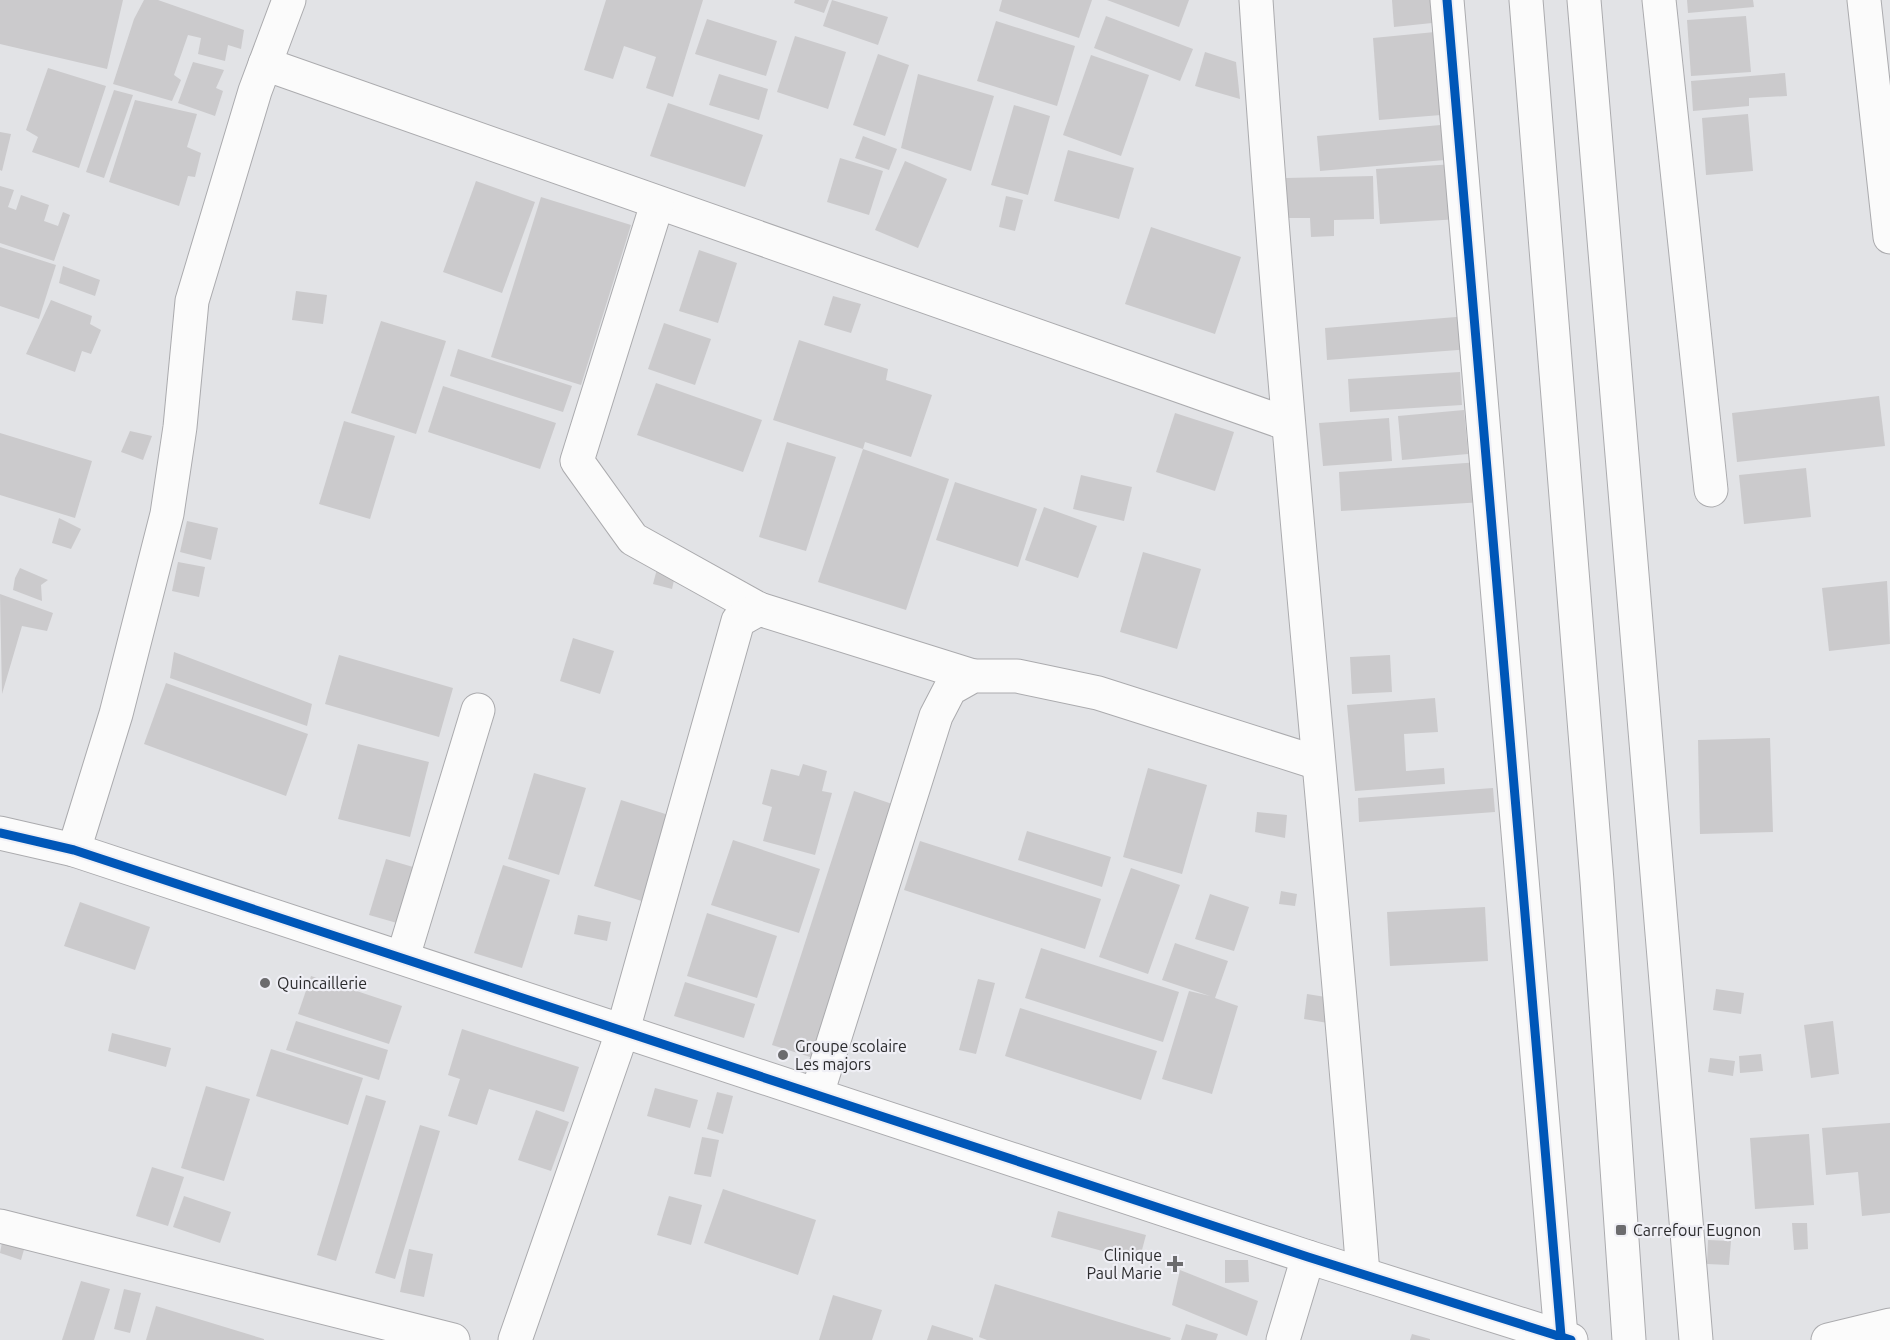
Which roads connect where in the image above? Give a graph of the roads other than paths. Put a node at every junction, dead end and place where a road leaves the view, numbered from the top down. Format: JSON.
{"nodes":[{"id":1,"x":289,"y":0,"type":"edge"},
{"id":2,"x":1256,"y":0,"type":"edge"},
{"id":3,"x":1447,"y":0,"type":"edge"},
{"id":4,"x":1526,"y":0,"type":"edge"},
{"id":5,"x":1584,"y":0,"type":"edge"},
{"id":6,"x":1659,"y":0,"type":"edge"},
{"id":7,"x":1864,"y":0,"type":"edge"},
{"id":8,"x":265,"y":64,"type":"junction"},
{"id":9,"x":657,"y":204,"type":"junction"},
{"id":10,"x":1890,"y":237,"type":"edge"},
{"id":11,"x":1288,"y":424,"type":"junction"},
{"id":12,"x":1711,"y":490,"type":"dead end"},
{"id":13,"x":759,"y":609,"type":"junction"},
{"id":14,"x":973,"y":675,"type":"junction"},
{"id":15,"x":478,"y":710,"type":"dead end"},
{"id":16,"x":1318,"y":764,"type":"junction"},
{"id":17,"x":0,"y":833,"type":"edge"},
{"id":18,"x":74,"y":850,"type":"junction"},
{"id":19,"x":403,"y":957,"type":"junction"},
{"id":20,"x":623,"y":1030,"type":"junction"},
{"id":21,"x":817,"y":1094,"type":"junction"},
{"id":22,"x":0,"y":1226,"type":"edge"},
{"id":23,"x":1308,"y":1257,"type":"junction"},
{"id":24,"x":1364,"y":1274,"type":"junction"},
{"id":25,"x":1890,"y":1325,"type":"edge"},
{"id":26,"x":1566,"y":1338,"type":"edge"},
{"id":27,"x":453,"y":1340,"type":"edge"},
{"id":28,"x":515,"y":1340,"type":"edge"},
{"id":29,"x":1283,"y":1340,"type":"edge"},
{"id":30,"x":1629,"y":1340,"type":"edge"},
{"id":31,"x":1696,"y":1340,"type":"edge"},
{"id":32,"x":1828,"y":1340,"type":"edge"}],
"edges":[{"from":1,"to":8,"type":"street"},
{"from":2,"to":11,"type":"street"},
{"from":3,"to":26,"type":"street"},
{"from":4,"to":30,"type":"street"},
{"from":5,"to":31,"type":"street"},
{"from":6,"to":12,"type":"street"},
{"from":7,"to":10,"type":"street"},
{"from":8,"to":9,"type":"street"},
{"from":8,"to":18,"type":"street"},
{"from":9,"to":11,"type":"street"},
{"from":9,"to":13,"type":"street"},
{"from":11,"to":16,"type":"street"},
{"from":13,"to":14,"type":"street"},
{"from":13,"to":20,"type":"street"},
{"from":14,"to":16,"type":"street"},
{"from":14,"to":21,"type":"street"},
{"from":15,"to":19,"type":"street"},
{"from":16,"to":24,"type":"street"},
{"from":17,"to":18,"type":"street"},
{"from":18,"to":19,"type":"street"},
{"from":19,"to":20,"type":"street"},
{"from":20,"to":21,"type":"street"},
{"from":20,"to":28,"type":"street"},
{"from":21,"to":23,"type":"street"},
{"from":22,"to":27,"type":"street"},
{"from":23,"to":24,"type":"street"},
{"from":23,"to":29,"type":"street"},
{"from":24,"to":26,"type":"street"},
{"from":25,"to":32,"type":"street"}]}
